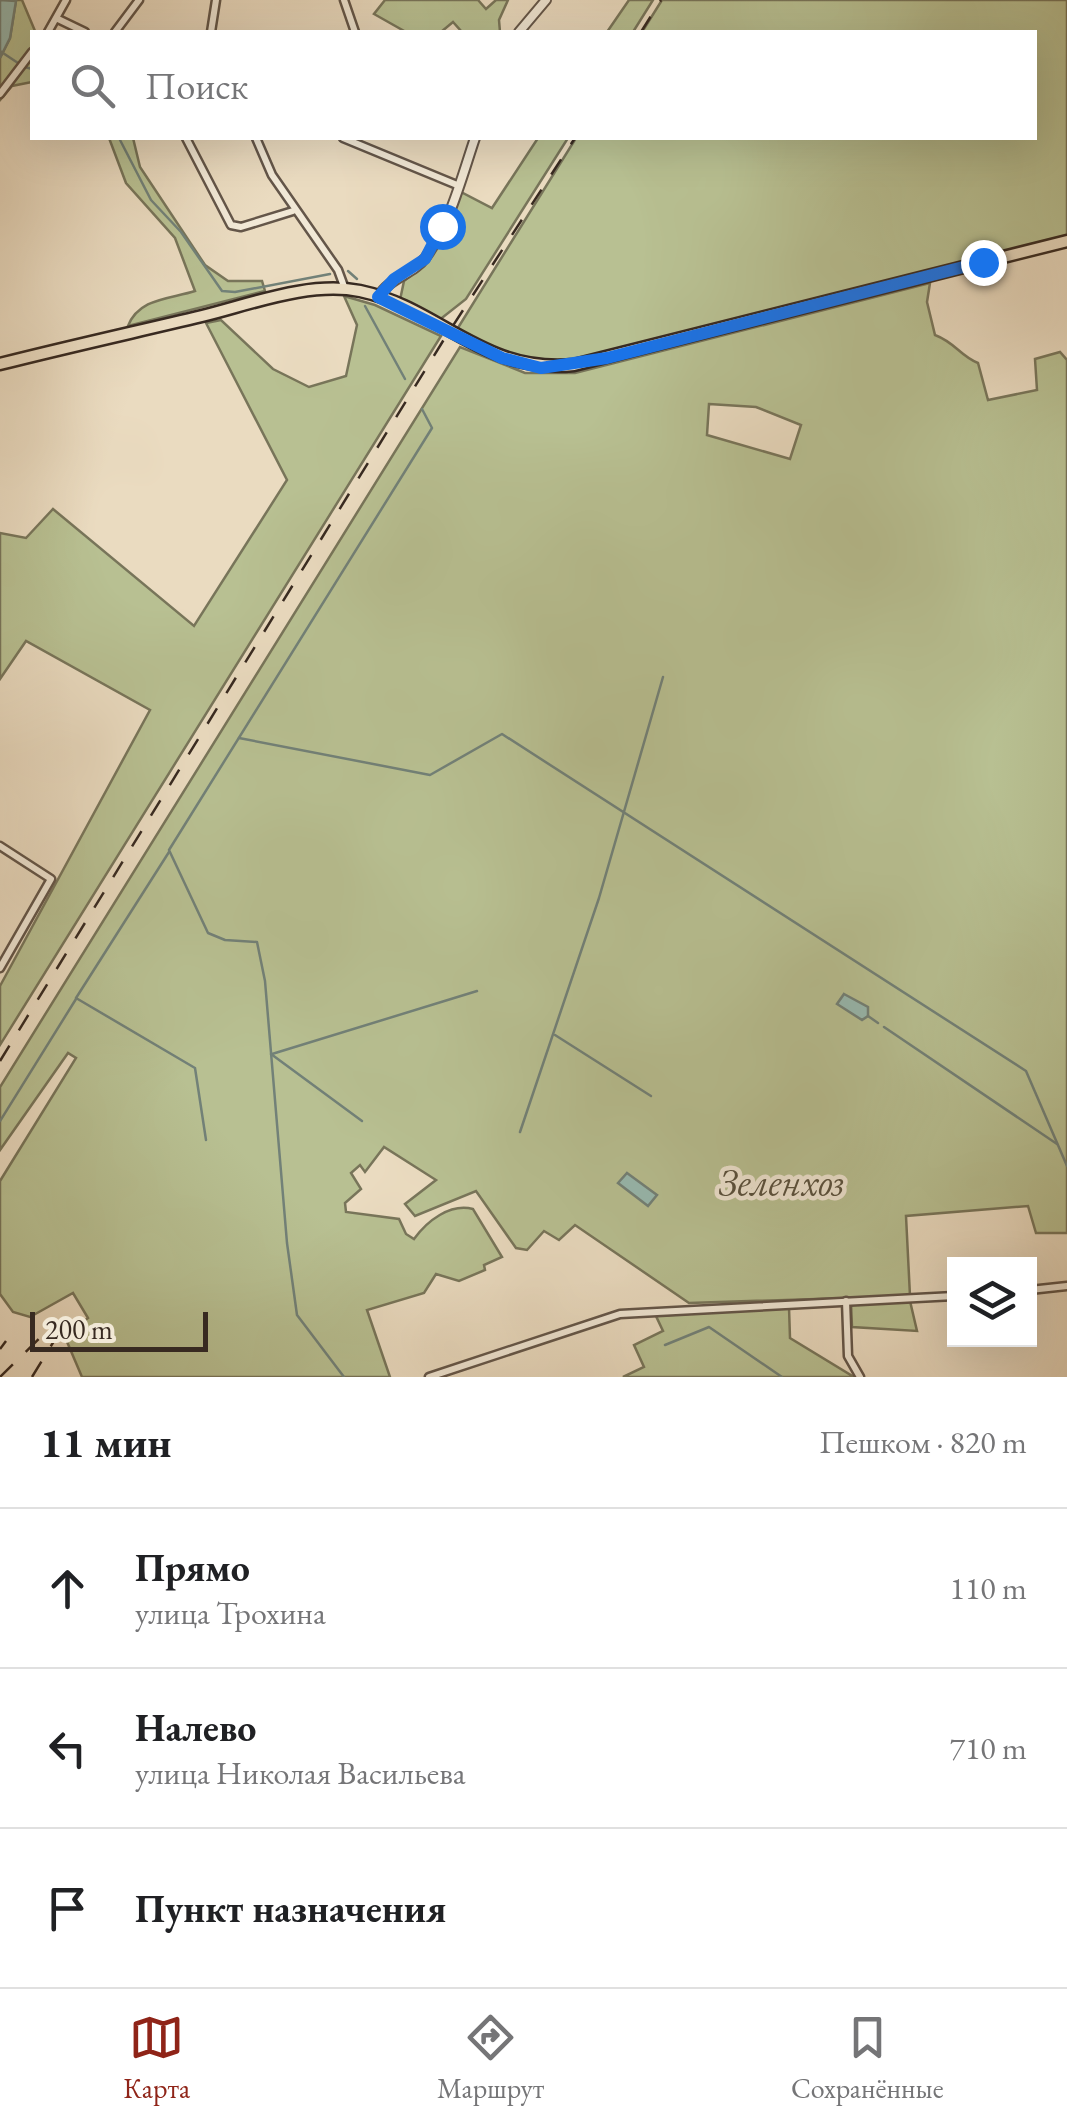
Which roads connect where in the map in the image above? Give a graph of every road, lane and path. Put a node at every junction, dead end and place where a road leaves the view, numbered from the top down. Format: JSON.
{"nodes":[{"id":1,"x":66,"y":0,"type":"edge"},
{"id":2,"x":139,"y":0,"type":"edge"},
{"id":3,"x":216,"y":0,"type":"edge"},
{"id":4,"x":344,"y":0,"type":"edge"},
{"id":5,"x":546,"y":0,"type":"edge"},
{"id":6,"x":58,"y":20,"type":"junction"},
{"id":7,"x":50,"y":30,"type":"edge"},
{"id":8,"x":80,"y":30,"type":"edge"},
{"id":9,"x":116,"y":30,"type":"edge"},
{"id":10,"x":212,"y":30,"type":"edge"},
{"id":11,"x":354,"y":30,"type":"edge"},
{"id":12,"x":521,"y":30,"type":"edge"},
{"id":13,"x":30,"y":55,"type":"edge"},
{"id":14,"x":0,"y":94,"type":"edge"},
{"id":15,"x":186,"y":140,"type":"edge"},
{"id":16,"x":257,"y":140,"type":"edge"},
{"id":17,"x":348,"y":140,"type":"edge"},
{"id":18,"x":473,"y":140,"type":"edge"},
{"id":19,"x":458,"y":185,"type":"junction"},
{"id":20,"x":294,"y":211,"type":"junction"},
{"id":21,"x":1067,"y":240,"type":"edge"},
{"id":22,"x":346,"y":290,"type":"junction"},
{"id":23,"x":378,"y":297,"type":"junction"},
{"id":24,"x":0,"y":364,"type":"edge"},
{"id":25,"x":0,"y":846,"type":"edge"},
{"id":26,"x":0,"y":968,"type":"edge"},
{"id":27,"x":1067,"y":1286,"type":"edge"},
{"id":28,"x":1037,"y":1289,"type":"edge"},
{"id":29,"x":947,"y":1296,"type":"edge"},
{"id":30,"x":846,"y":1301,"type":"junction"},
{"id":31,"x":428,"y":1377,"type":"edge"},
{"id":32,"x":860,"y":1377,"type":"edge"}],
"edges":[{"from":1,"to":6,"type":"street"},
{"from":2,"to":9,"type":"street"},
{"from":3,"to":10,"type":"street"},
{"from":4,"to":11,"type":"street"},
{"from":5,"to":12,"type":"street"},
{"from":6,"to":7,"type":"street"},
{"from":6,"to":8,"type":"street"},
{"from":13,"to":14,"type":"street"},
{"from":15,"to":20,"type":"street"},
{"from":16,"to":20,"type":"street"},
{"from":17,"to":19,"type":"street"},
{"from":18,"to":19,"type":"street"},
{"from":19,"to":23,"type":"street"},
{"from":20,"to":22,"type":"street"},
{"from":21,"to":23,"type":"main road"},
{"from":22,"to":23,"type":"main road"},
{"from":22,"to":24,"type":"main road"},
{"from":25,"to":26,"type":"street"},
{"from":27,"to":28,"type":"street"},
{"from":29,"to":30,"type":"street"},
{"from":30,"to":31,"type":"street"},
{"from":30,"to":32,"type":"street"}]}
